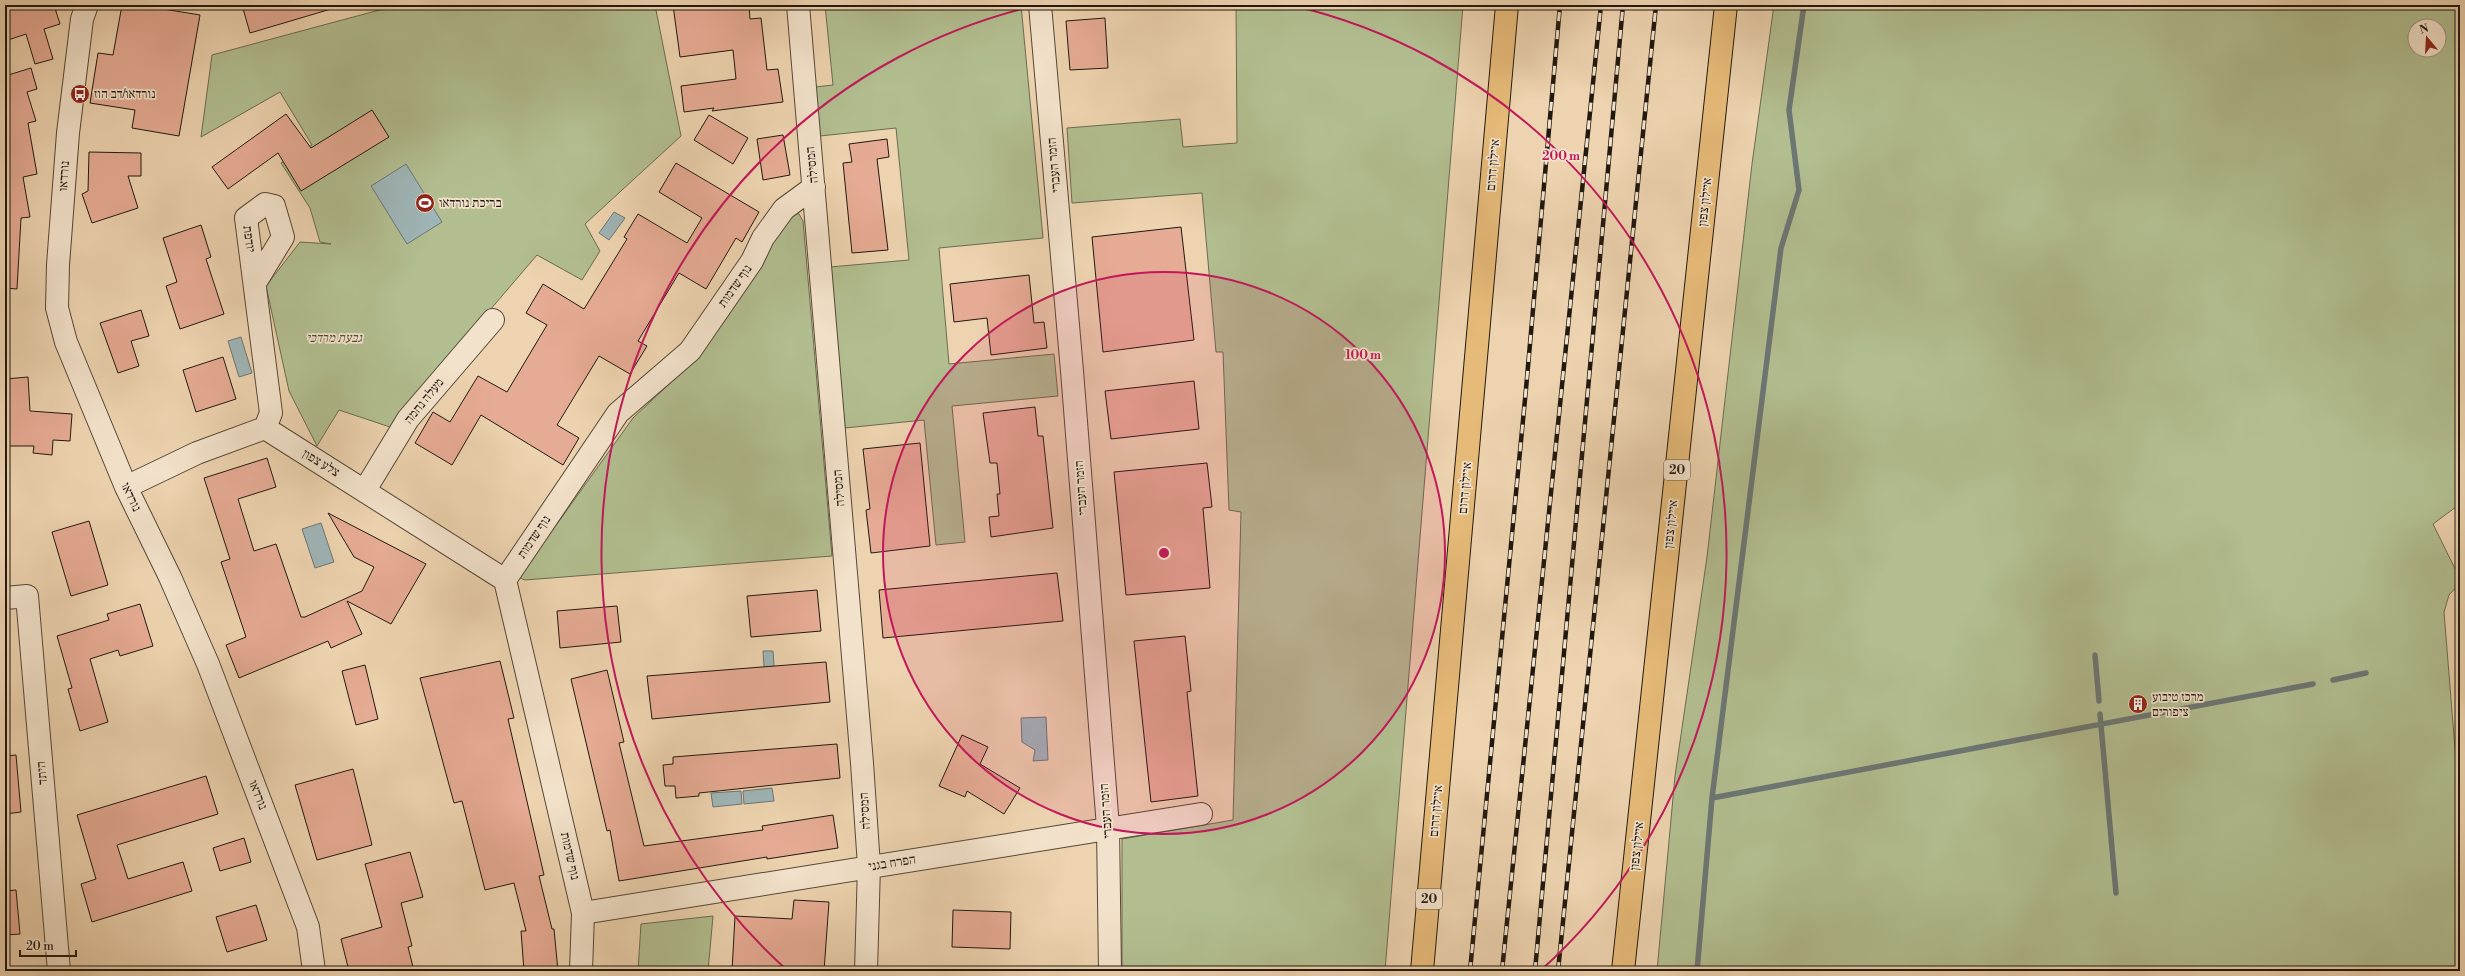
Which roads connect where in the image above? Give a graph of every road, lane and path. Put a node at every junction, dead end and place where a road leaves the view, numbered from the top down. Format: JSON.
{"nodes":[{"id":1,"x":88,"y":5,"type":"edge"},
{"id":2,"x":798,"y":5,"type":"edge"},
{"id":3,"x":1040,"y":5,"type":"edge"},
{"id":4,"x":1507,"y":5,"type":"edge"},
{"id":5,"x":1726,"y":5,"type":"edge"},
{"id":6,"x":814,"y":187,"type":"junction"},
{"id":7,"x":255,"y":283,"type":"dead end"},
{"id":8,"x":493,"y":320,"type":"dead end"},
{"id":9,"x":265,"y":428,"type":"junction"},
{"id":10,"x":126,"y":487,"type":"junction"},
{"id":11,"x":365,"y":490,"type":"junction"},
{"id":12,"x":505,"y":580,"type":"junction"},
{"id":13,"x":5,"y":598,"type":"edge"},
{"id":14,"x":1201,"y":814,"type":"dead end"},
{"id":15,"x":1108,"y":827,"type":"junction"},
{"id":16,"x":869,"y":866,"type":"junction"},
{"id":17,"x":583,"y":913,"type":"junction"},
{"id":18,"x":59,"y":971,"type":"edge"},
{"id":19,"x":314,"y":971,"type":"edge"},
{"id":20,"x":581,"y":971,"type":"edge"},
{"id":21,"x":866,"y":971,"type":"edge"},
{"id":22,"x":1110,"y":971,"type":"edge"},
{"id":23,"x":1422,"y":971,"type":"edge"},
{"id":24,"x":1623,"y":971,"type":"edge"}],
"edges":[{"from":1,"to":10,"type":"street","name":"נורדאו"},
{"from":2,"to":6,"type":"street","name":"המסילה"},
{"from":3,"to":15,"type":"street","name":"הזמר העברי"},
{"from":4,"to":23,"type":"highway","name":"איילון דרום","number":"20"},
{"from":5,"to":24,"type":"highway","name":"איילון צפון","number":"20"},
{"from":6,"to":12,"type":"street","name":"נוף שדמות"},
{"from":6,"to":16,"type":"street","name":"המסילה"},
{"from":7,"to":9,"type":"street"},
{"from":8,"to":11,"type":"street","name":"מעלה נחמה"},
{"from":9,"to":10,"type":"street"},
{"from":9,"to":11,"type":"street","name":"צלע צפון"},
{"from":10,"to":19,"type":"street","name":"נורדאו"},
{"from":11,"to":12,"type":"street","name":"צלע צפון"},
{"from":12,"to":17,"type":"street","name":"נוף שדמות"},
{"from":13,"to":18,"type":"street","name":"היתד"},
{"from":14,"to":15,"type":"street","name":"הפרח בגני"},
{"from":15,"to":16,"type":"street","name":"הפרח בגני"},
{"from":15,"to":22,"type":"street","name":"הזמר העברי"},
{"from":16,"to":17,"type":"street","name":"הפרח בגני"},
{"from":16,"to":21,"type":"street","name":"המסילה"},
{"from":17,"to":20,"type":"street","name":"נוף שדמות"}]}
